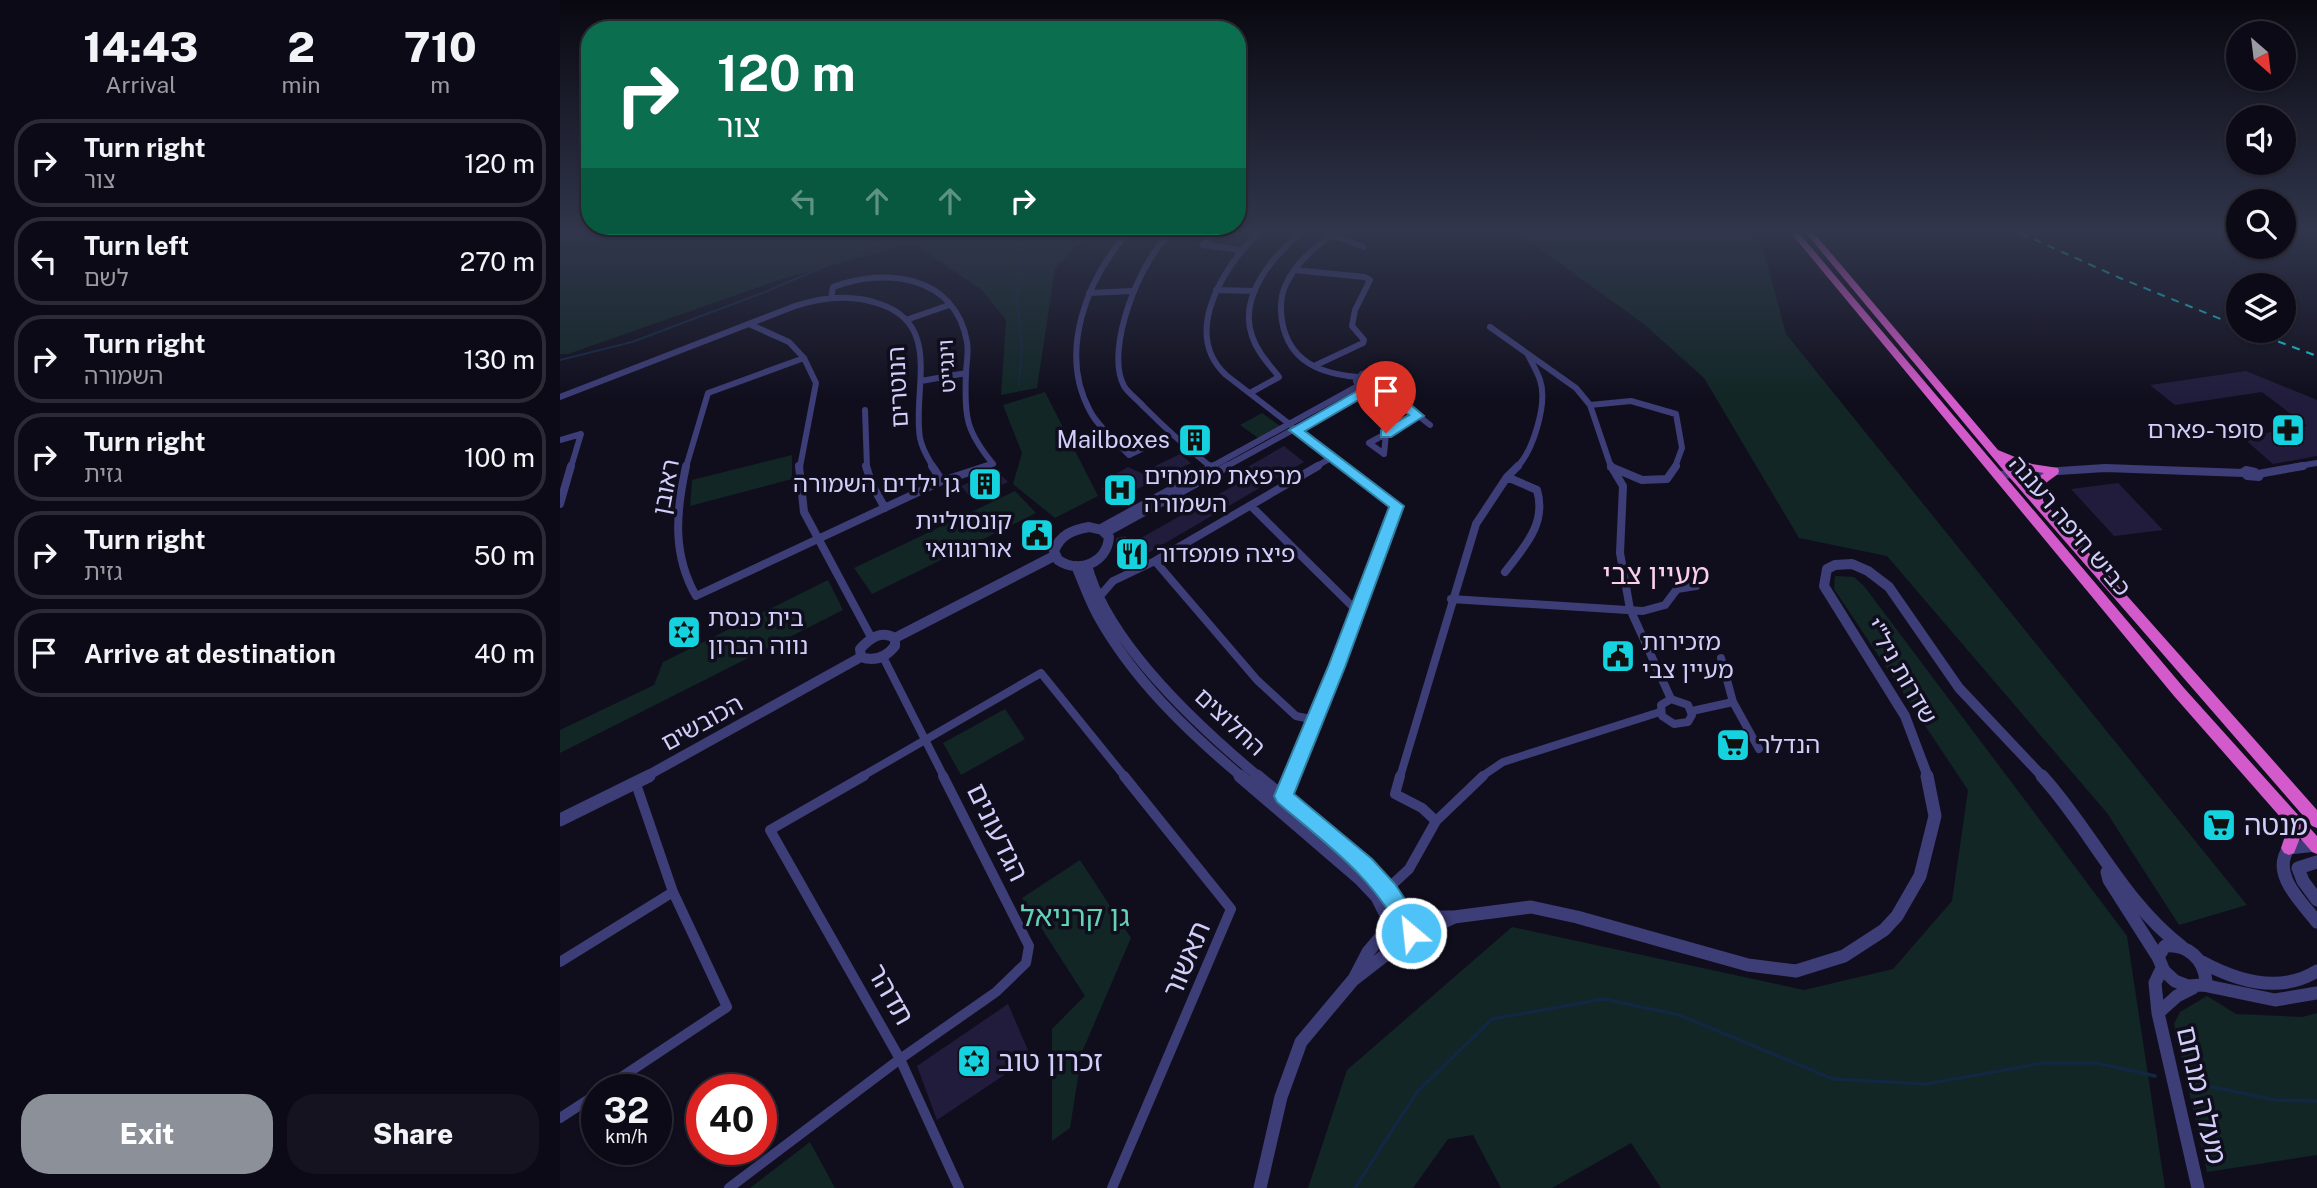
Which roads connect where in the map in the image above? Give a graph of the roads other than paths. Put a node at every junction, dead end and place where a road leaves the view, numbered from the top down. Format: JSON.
{"nodes":[{"id":1,"x":833,"y":288,"type":"edge"},
{"id":2,"x":928,"y":288,"type":"edge"},
{"id":3,"x":1091,"y":288,"type":"edge"},
{"id":4,"x":1134,"y":288,"type":"edge"},
{"id":5,"x":1285,"y":288,"type":"edge"},
{"id":6,"x":1366,"y":288,"type":"edge"},
{"id":7,"x":1842,"y":288,"type":"edge"},
{"id":8,"x":1857,"y":288,"type":"edge"},
{"id":9,"x":1216,"y":290,"type":"joint"},
{"id":10,"x":1132,"y":291,"type":"junction"},
{"id":11,"x":1255,"y":291,"type":"joint"},
{"id":12,"x":1089,"y":293,"type":"junction"},
{"id":13,"x":831,"y":298,"type":"junction"},
{"id":14,"x":950,"y":305,"type":"junction"},
{"id":15,"x":906,"y":320,"type":"junction"},
{"id":16,"x":749,"y":324,"type":"junction"},
{"id":17,"x":1490,"y":327,"type":"dead end"},
{"id":18,"x":1526,"y":352,"type":"junction"},
{"id":19,"x":804,"y":358,"type":"junction"},
{"id":20,"x":1314,"y":366,"type":"junction"},
{"id":21,"x":966,"y":373,"type":"junction"},
{"id":22,"x":1358,"y":377,"type":"junction"},
{"id":23,"x":921,"y":381,"type":"junction"},
{"id":24,"x":1361,"y":388,"type":"junction"},
{"id":25,"x":1386,"y":390,"type":"junction"},
{"id":26,"x":1250,"y":393,"type":"junction"},
{"id":27,"x":560,"y":397,"type":"edge"},
{"id":28,"x":1590,"y":405,"type":"junction"},
{"id":29,"x":865,"y":410,"type":"dead end"},
{"id":30,"x":1418,"y":416,"type":"junction"},
{"id":31,"x":1430,"y":425,"type":"dead end"},
{"id":32,"x":1292,"y":428,"type":"junction"},
{"id":33,"x":1386,"y":433,"type":"dead end"},
{"id":34,"x":1171,"y":435,"type":"junction"},
{"id":35,"x":560,"y":440,"type":"edge"},
{"id":36,"x":1992,"y":448,"type":"junction"},
{"id":37,"x":1332,"y":460,"type":"junction"},
{"id":38,"x":2317,"y":463,"type":"edge"},
{"id":39,"x":1611,"y":467,"type":"junction"},
{"id":40,"x":1215,"y":471,"type":"junction"},
{"id":41,"x":2054,"y":471,"type":"junction"},
{"id":42,"x":2013,"y":474,"type":"junction"},
{"id":43,"x":1998,"y":475,"type":"junction"},
{"id":44,"x":1507,"y":477,"type":"junction"},
{"id":45,"x":942,"y":481,"type":"junction"},
{"id":46,"x":2039,"y":502,"type":"junction"},
{"id":47,"x":560,"y":504,"type":"edge"},
{"id":48,"x":1251,"y":506,"type":"junction"},
{"id":49,"x":885,"y":508,"type":"junction"},
{"id":50,"x":1103,"y":531,"type":"junction"},
{"id":51,"x":820,"y":539,"type":"junction"},
{"id":52,"x":1055,"y":556,"type":"junction"},
{"id":53,"x":1155,"y":561,"type":"junction"},
{"id":54,"x":1081,"y":565,"type":"junction"},
{"id":55,"x":1505,"y":572,"type":"dead end"},
{"id":56,"x":1090,"y":578,"type":"junction"},
{"id":57,"x":1113,"y":581,"type":"junction"},
{"id":58,"x":1696,"y":586,"type":"dead end"},
{"id":59,"x":1099,"y":597,"type":"junction"},
{"id":60,"x":1451,"y":599,"type":"junction"},
{"id":61,"x":1630,"y":609,"type":"junction"},
{"id":62,"x":1356,"y":610,"type":"junction"},
{"id":63,"x":871,"y":637,"type":"junction"},
{"id":64,"x":895,"y":638,"type":"junction"},
{"id":65,"x":862,"y":657,"type":"junction"},
{"id":66,"x":883,"y":657,"type":"junction"},
{"id":67,"x":1721,"y":658,"type":"dead end"},
{"id":68,"x":1671,"y":699,"type":"junction"},
{"id":69,"x":1733,"y":702,"type":"junction"},
{"id":70,"x":1692,"y":711,"type":"junction"},
{"id":71,"x":1660,"y":712,"type":"junction"},
{"id":72,"x":1315,"y":720,"type":"junction"},
{"id":73,"x":926,"y":739,"type":"junction"},
{"id":74,"x":1759,"y":749,"type":"dead end"},
{"id":75,"x":636,"y":784,"type":"junction"},
{"id":76,"x":1283,"y":796,"type":"junction"},
{"id":77,"x":2274,"y":800,"type":"junction"},
{"id":78,"x":560,"y":820,"type":"edge"},
{"id":79,"x":1436,"y":821,"type":"junction"},
{"id":80,"x":2317,"y":821,"type":"edge"},
{"id":81,"x":2316,"y":845,"type":"edge"},
{"id":82,"x":2289,"y":848,"type":"junction"},
{"id":83,"x":2317,"y":862,"type":"edge"},
{"id":84,"x":2105,"y":864,"type":"junction"},
{"id":85,"x":673,"y":892,"type":"junction"},
{"id":86,"x":1382,"y":894,"type":"junction"},
{"id":87,"x":2317,"y":900,"type":"edge"},
{"id":88,"x":1454,"y":917,"type":"junction"},
{"id":89,"x":1403,"y":918,"type":"junction"},
{"id":90,"x":2317,"y":922,"type":"edge"},
{"id":91,"x":1387,"y":926,"type":"junction"},
{"id":92,"x":1404,"y":941,"type":"junction"},
{"id":93,"x":2182,"y":947,"type":"junction"},
{"id":94,"x":560,"y":962,"type":"edge"},
{"id":95,"x":2202,"y":962,"type":"junction"},
{"id":96,"x":2160,"y":963,"type":"junction"},
{"id":97,"x":2317,"y":971,"type":"edge"},
{"id":98,"x":1353,"y":980,"type":"junction"},
{"id":99,"x":2198,"y":987,"type":"junction"},
{"id":100,"x":2317,"y":993,"type":"edge"},
{"id":101,"x":2158,"y":1013,"type":"junction"},
{"id":102,"x":900,"y":1059,"type":"junction"},
{"id":103,"x":626,"y":1074,"type":"edge"},
{"id":104,"x":581,"y":1104,"type":"edge"},
{"id":105,"x":560,"y":1118,"type":"edge"},
{"id":106,"x":729,"y":1188,"type":"edge"},
{"id":107,"x":959,"y":1188,"type":"edge"},
{"id":108,"x":1112,"y":1188,"type":"edge"},
{"id":109,"x":1260,"y":1188,"type":"edge"},
{"id":110,"x":2198,"y":1188,"type":"edge"}],
"edges":[{"from":1,"to":13,"type":"street","name":"וינגייט"},
{"from":2,"to":14,"type":"street","name":"וינגייט"},
{"from":3,"to":12,"type":"street"},
{"from":4,"to":10,"type":"street"},
{"from":5,"to":20,"type":"street"},
{"from":6,"to":20,"type":"street"},
{"from":7,"to":43,"type":"highway","name":"כביש חיפה רעננה"},
{"from":8,"to":36,"type":"highway","name":"כביש חיפה רעננה"},
{"from":9,"to":11,"type":"street"},
{"from":9,"to":26,"type":"street"},
{"from":10,"to":12,"type":"street"},
{"from":10,"to":34,"type":"street"},
{"from":11,"to":26,"type":"street"},
{"from":12,"to":34,"type":"street"},
{"from":13,"to":15,"type":"street","name":"הנוטרים"},
{"from":13,"to":16,"type":"street","name":"הנוטרים"},
{"from":14,"to":15,"type":"street"},
{"from":14,"to":21,"type":"street","name":"וינגייט"},
{"from":15,"to":23,"type":"street","name":"הנוטרים"},
{"from":16,"to":19,"type":"street"},
{"from":16,"to":27,"type":"street","name":"הנוטרים"},
{"from":17,"to":18,"type":"street"},
{"from":18,"to":28,"type":"street"},
{"from":18,"to":44,"type":"street"},
{"from":19,"to":51,"type":"street"},
{"from":19,"to":51,"type":"street","name":"ראובן"},
{"from":20,"to":22,"type":"street"},
{"from":21,"to":23,"type":"street"},
{"from":21,"to":45,"type":"street","name":"וינגייט"},
{"from":22,"to":24,"type":"street"},
{"from":22,"to":25,"type":"street"},
{"from":23,"to":45,"type":"street","name":"הנוטרים"},
{"from":24,"to":25,"type":"street"},
{"from":24,"to":32,"type":"street"},
{"from":25,"to":30,"type":"street"},
{"from":26,"to":32,"type":"street"},
{"from":28,"to":39,"type":"street"},
{"from":28,"to":39,"type":"street"},
{"from":29,"to":49,"type":"street"},
{"from":30,"to":31,"type":"street"},
{"from":30,"to":33,"type":"street"},
{"from":32,"to":37,"type":"street"},
{"from":32,"to":40,"type":"street"},
{"from":34,"to":40,"type":"street"},
{"from":35,"to":47,"type":"street"},
{"from":36,"to":41,"type":"highway"},
{"from":36,"to":42,"type":"highway","name":"כביש חיפה רעננה"},
{"from":37,"to":48,"type":"street"},
{"from":37,"to":62,"type":"street"},
{"from":38,"to":41,"type":"street"},
{"from":39,"to":61,"type":"street"},
{"from":40,"to":50,"type":"street"},
{"from":41,"to":42,"type":"street"},
{"from":41,"to":46,"type":"highway"},
{"from":42,"to":43,"type":"street"},
{"from":42,"to":46,"type":"highway","name":"כביש חיפה רעננה"},
{"from":43,"to":77,"type":"highway","name":"כביש חיפה רעננה"},
{"from":44,"to":55,"type":"street"},
{"from":44,"to":60,"type":"street"},
{"from":45,"to":49,"type":"street"},
{"from":46,"to":80,"type":"highway","name":"כביש חיפה רעננה"},
{"from":48,"to":53,"type":"street"},
{"from":48,"to":62,"type":"street"},
{"from":49,"to":51,"type":"street"},
{"from":50,"to":52,"type":"street"},
{"from":50,"to":54,"type":"street"},
{"from":51,"to":63,"type":"street"},
{"from":52,"to":54,"type":"street"},
{"from":52,"to":64,"type":"street"},
{"from":53,"to":57,"type":"street"},
{"from":53,"to":72,"type":"street"},
{"from":54,"to":56,"type":"street","name":"החלוצים"},
{"from":54,"to":86,"type":"street","name":"החלוצים"},
{"from":56,"to":57,"type":"street"},
{"from":56,"to":59,"type":"street","name":"החלוצים"},
{"from":57,"to":59,"type":"street"},
{"from":58,"to":61,"type":"street"},
{"from":59,"to":76,"type":"street","name":"החלוצים"},
{"from":60,"to":61,"type":"street"},
{"from":60,"to":79,"type":"street"},
{"from":61,"to":68,"type":"street"},
{"from":62,"to":72,"type":"street"},
{"from":63,"to":64,"type":"street"},
{"from":63,"to":65,"type":"street"},
{"from":64,"to":66,"type":"street"},
{"from":65,"to":66,"type":"street"},
{"from":65,"to":75,"type":"street","name":"הכובשים"},
{"from":66,"to":73,"type":"street","name":"הגדעונים"},
{"from":67,"to":69,"type":"street"},
{"from":68,"to":70,"type":"street"},
{"from":68,"to":71,"type":"street"},
{"from":69,"to":70,"type":"street"},
{"from":69,"to":74,"type":"street"},
{"from":70,"to":71,"type":"street"},
{"from":71,"to":79,"type":"street"},
{"from":72,"to":76,"type":"street"},
{"from":73,"to":102,"type":"street","name":"הגדעונים"},
{"from":73,"to":102,"type":"street","name":"תדהר"},
{"from":73,"to":108,"type":"street","name":"תאשור"},
{"from":75,"to":78,"type":"street","name":"הכובשים"},
{"from":75,"to":85,"type":"street"},
{"from":76,"to":86,"type":"street","name":"החלוצים"},
{"from":77,"to":81,"type":"highway","name":"כביש חיפה רעננה"},
{"from":77,"to":82,"type":"highway"},
{"from":79,"to":86,"type":"street"},
{"from":81,"to":82,"type":"street"},
{"from":82,"to":90,"type":"street"},
{"from":83,"to":87,"type":"street"},
{"from":84,"to":88,"type":"street","name":"שדרות ניל\"י"},
{"from":84,"to":93,"type":"street","name":"שדרות ניל\"י"},
{"from":84,"to":96,"type":"street","name":"שדרות ניל\"י"},
{"from":85,"to":94,"type":"street"},
{"from":85,"to":103,"type":"street"},
{"from":86,"to":89,"type":"street","name":"החלוצים"},
{"from":86,"to":91,"type":"street","name":"החלוצים"},
{"from":88,"to":89,"type":"street","name":"שדרות ניל\"י"},
{"from":88,"to":92,"type":"street","name":"שדרות ניל\"י"},
{"from":89,"to":91,"type":"street"},
{"from":89,"to":92,"type":"street"},
{"from":91,"to":92,"type":"street"},
{"from":91,"to":98,"type":"street","name":"שדרות ניל\"י"},
{"from":92,"to":98,"type":"street","name":"שדרות ניל\"י"},
{"from":93,"to":95,"type":"street","name":"שדרות ניל\"י"},
{"from":93,"to":96,"type":"street"},
{"from":95,"to":97,"type":"street"},
{"from":95,"to":99,"type":"street"},
{"from":96,"to":99,"type":"street"},
{"from":96,"to":101,"type":"street","name":"מעלה מנחם"},
{"from":98,"to":109,"type":"street","name":"שדרות ניל\"י"},
{"from":99,"to":100,"type":"street"},
{"from":99,"to":101,"type":"street","name":"מעלה מנחם"},
{"from":101,"to":110,"type":"street","name":"מעלה מנחם"},
{"from":102,"to":106,"type":"street","name":"הגדעונים"},
{"from":102,"to":107,"type":"street","name":"תדהר"},
{"from":104,"to":105,"type":"street"}]}
